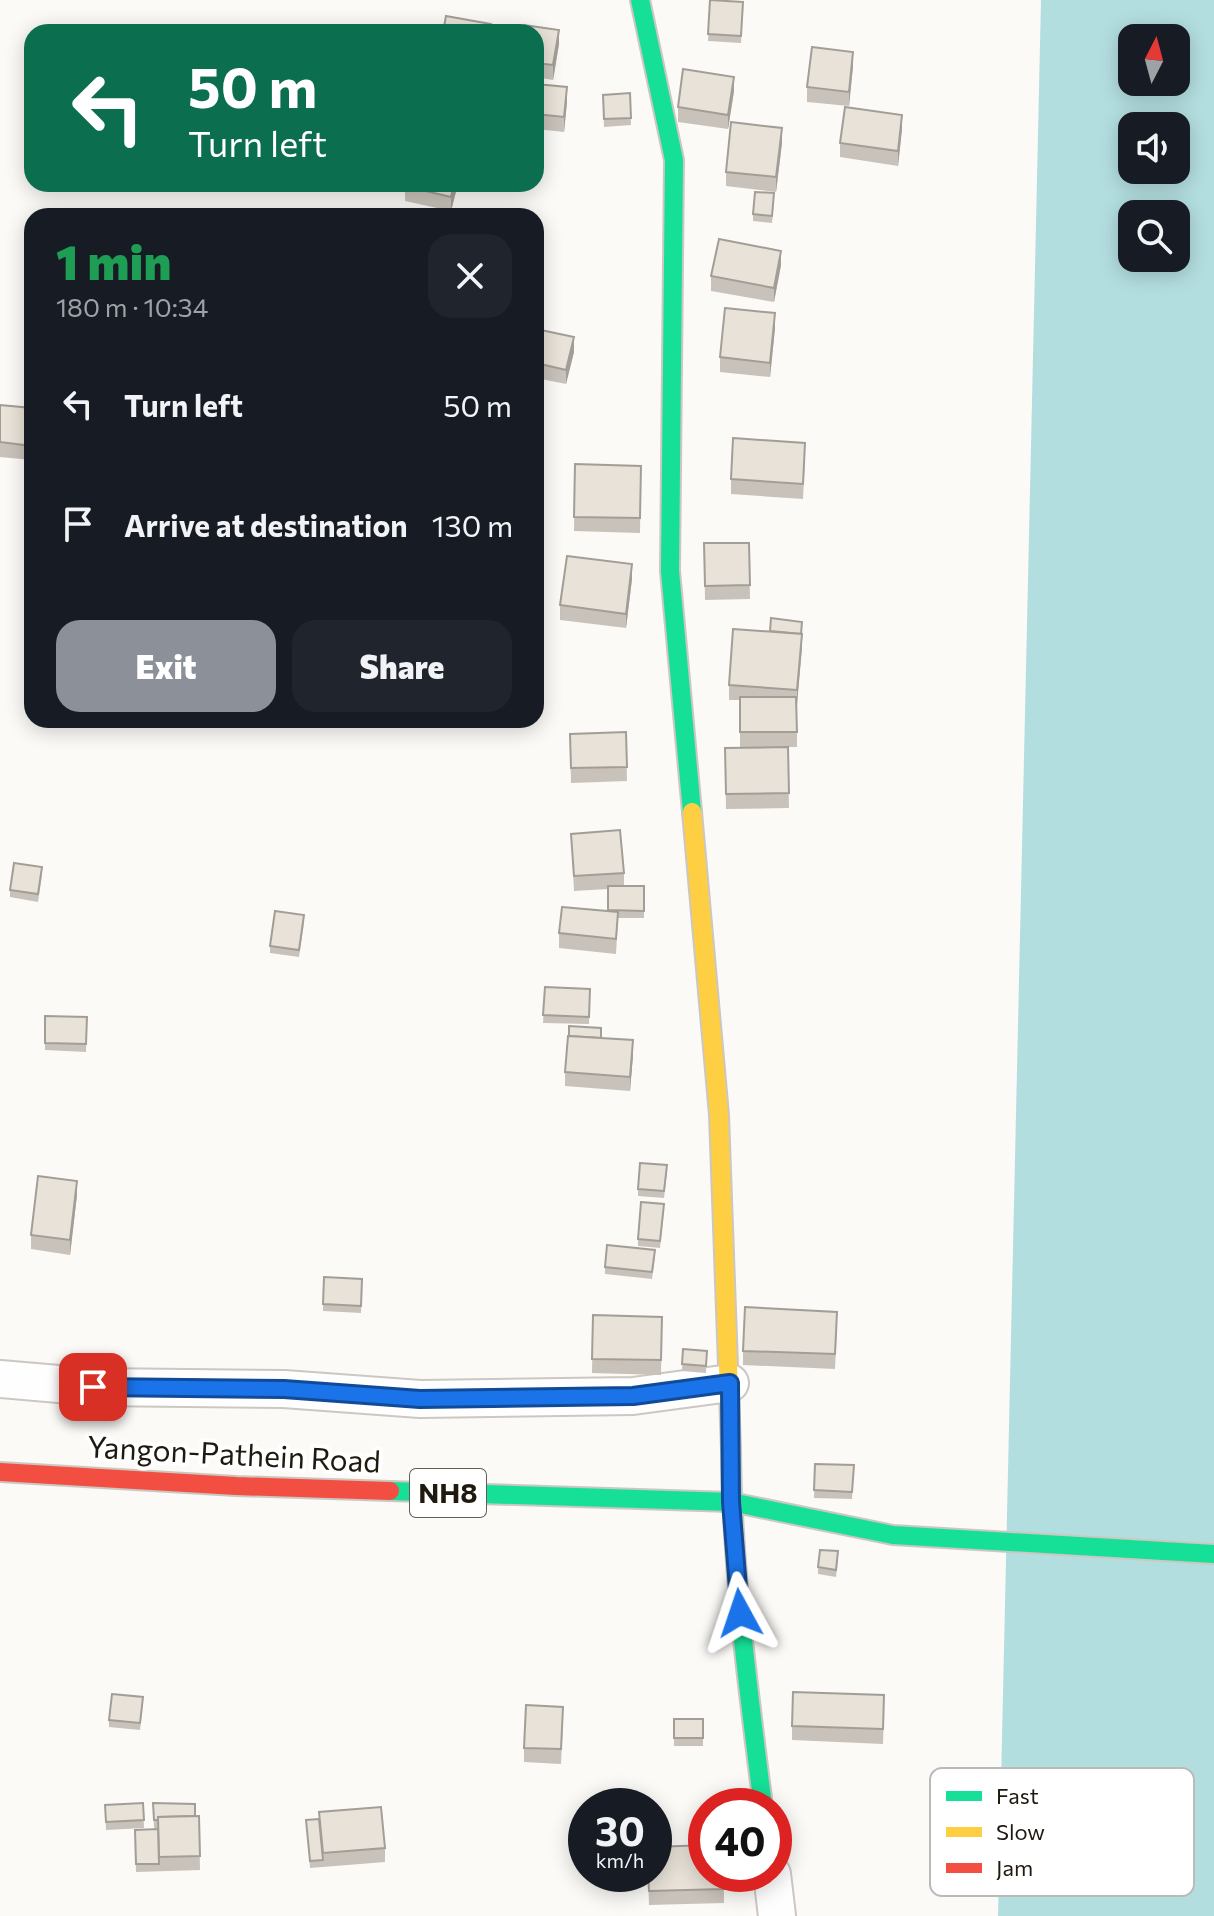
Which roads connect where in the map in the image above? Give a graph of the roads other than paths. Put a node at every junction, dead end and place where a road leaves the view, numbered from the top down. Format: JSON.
{"nodes":[{"id":1,"x":640,"y":0,"type":"edge"},
{"id":2,"x":0,"y":1379,"type":"edge"},
{"id":3,"x":730,"y":1383,"type":"junction"},
{"id":4,"x":0,"y":1472,"type":"edge"},
{"id":5,"x":731,"y":1502,"type":"junction"},
{"id":6,"x":1214,"y":1554,"type":"edge"},
{"id":7,"x":761,"y":1788,"type":"edge"},
{"id":8,"x":774,"y":1892,"type":"edge"},
{"id":9,"x":777,"y":1916,"type":"edge"}],
"edges":[{"from":1,"to":3,"type":"main road"},
{"from":2,"to":3,"type":"street"},
{"from":3,"to":5,"type":"main road"},
{"from":4,"to":5,"type":"main road","name":"Yangon-Pathein Road","number":"NH8"},
{"from":5,"to":6,"type":"main road","name":"Yangon-Pathein Road","number":"NH8"},
{"from":5,"to":7,"type":"main road"},
{"from":8,"to":9,"type":"street"}]}
